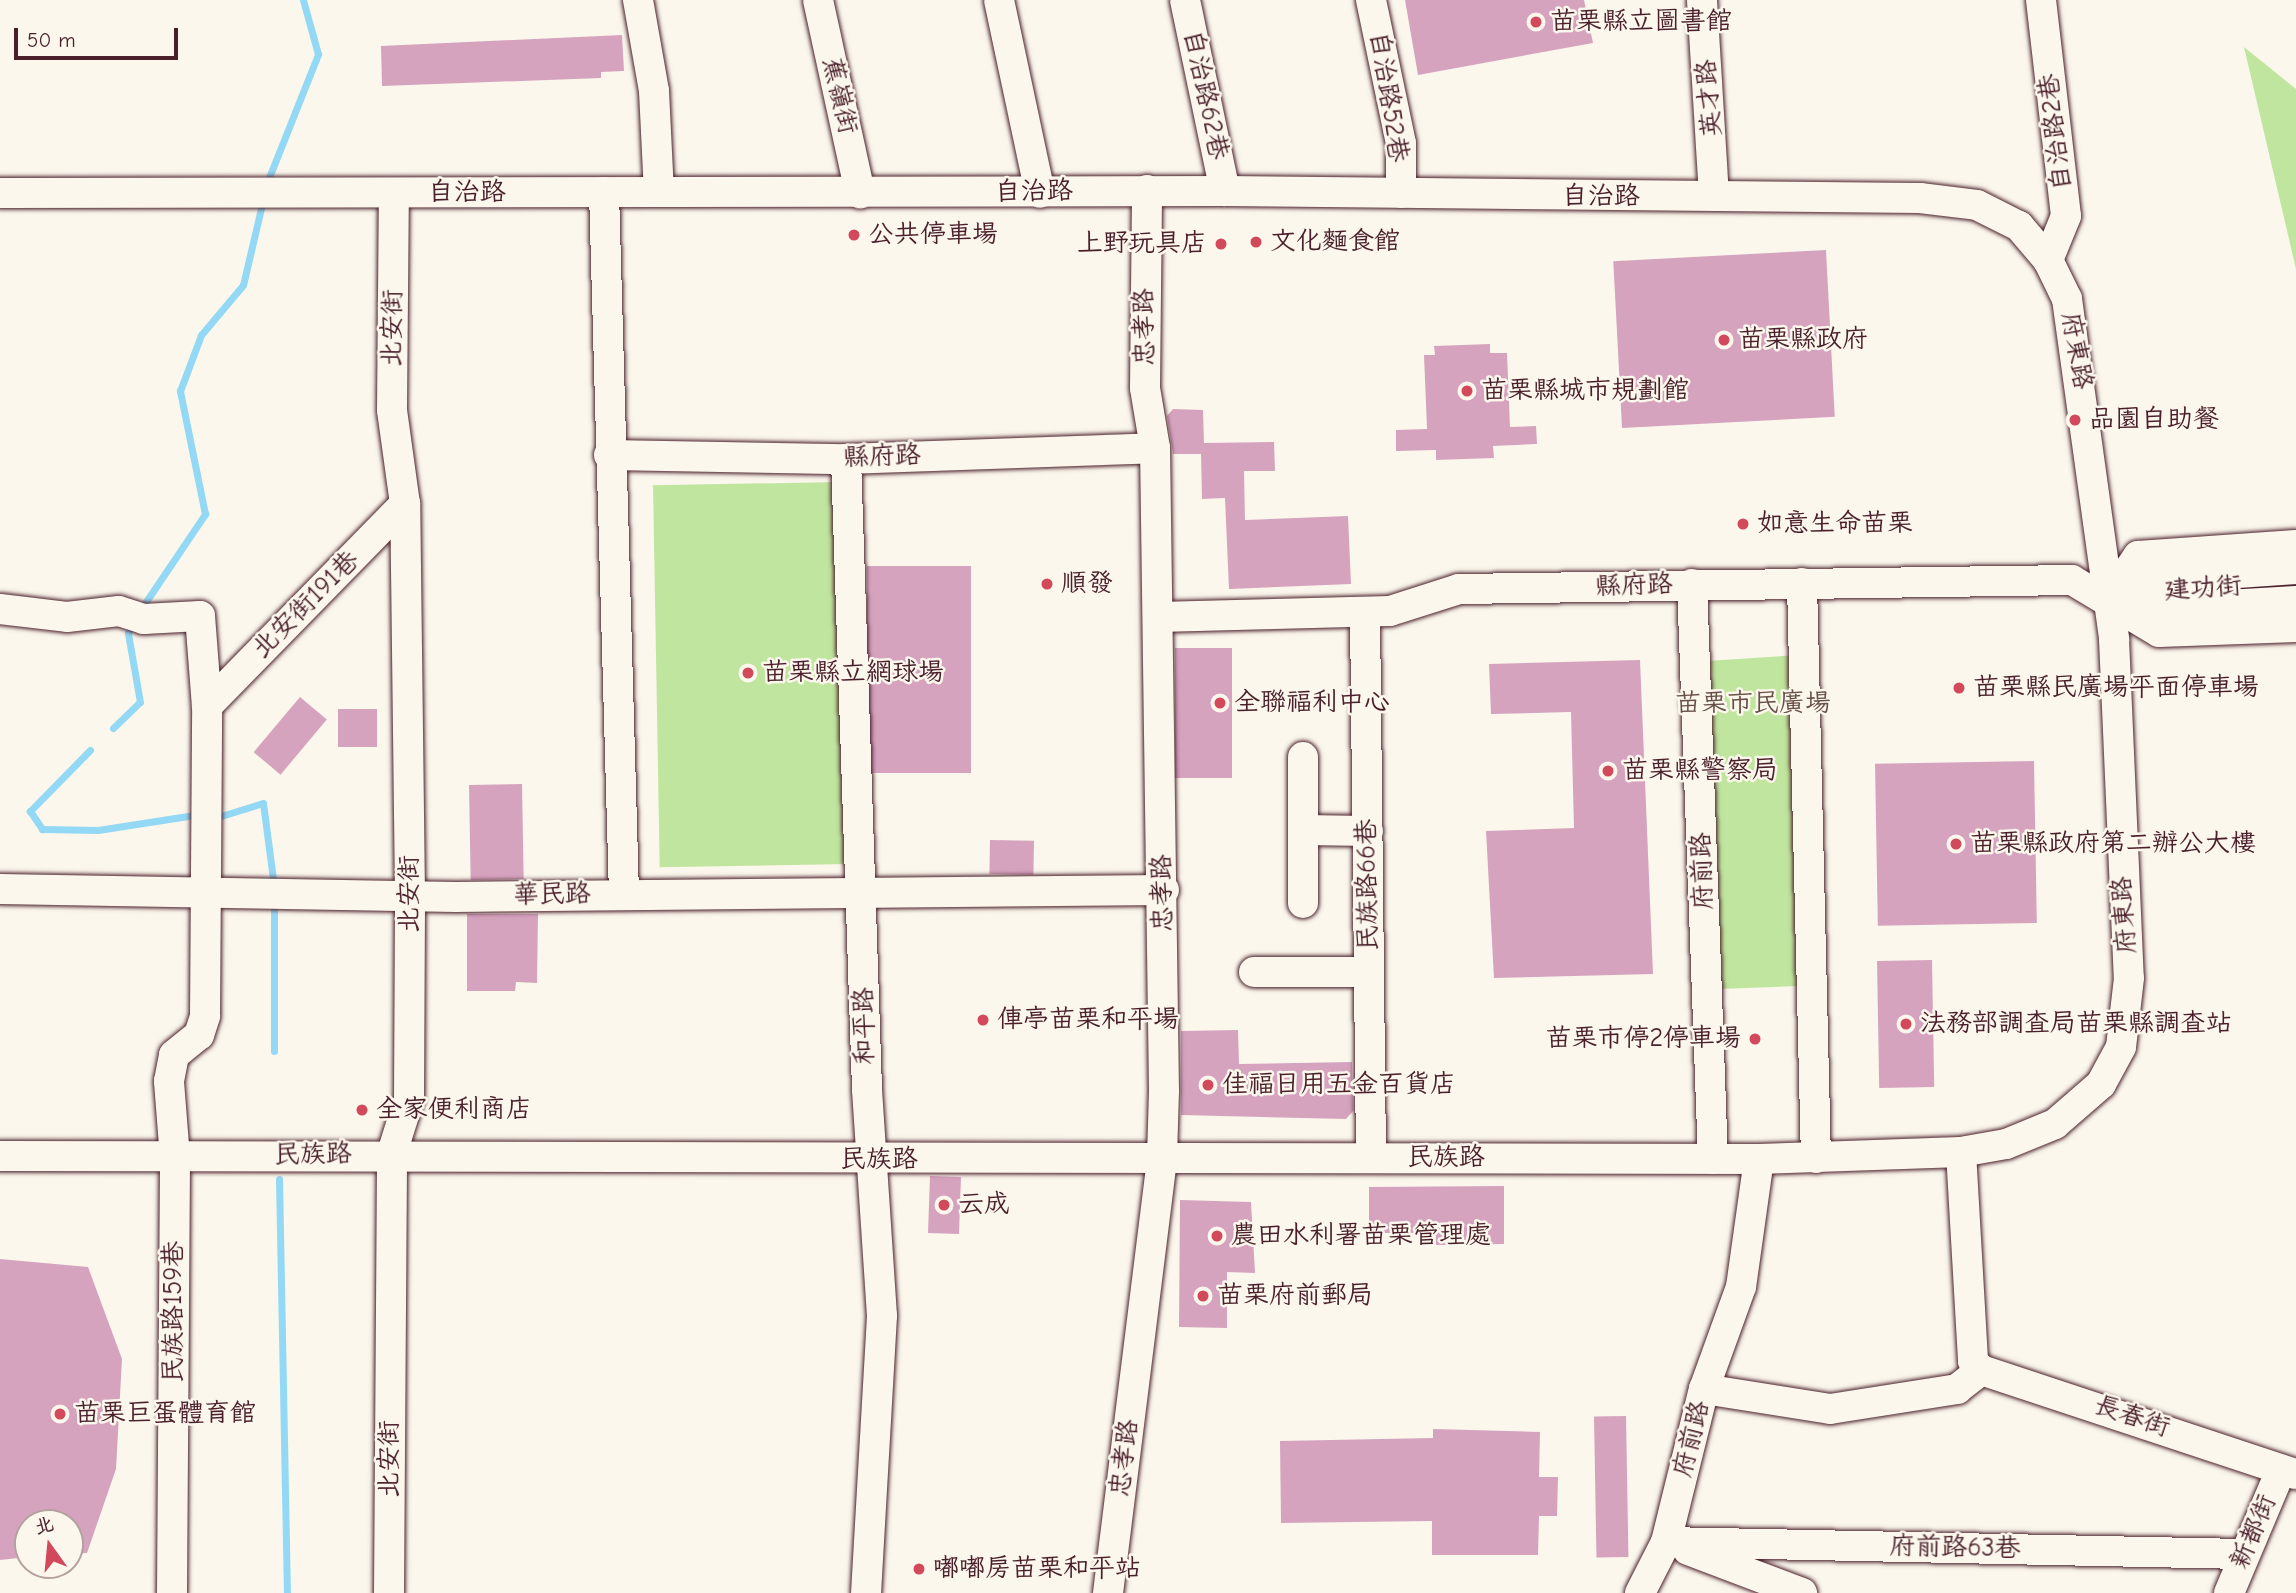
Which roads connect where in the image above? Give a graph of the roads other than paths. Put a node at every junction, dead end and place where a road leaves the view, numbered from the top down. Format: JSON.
{"nodes":[{"id":1,"x":638,"y":0,"type":"edge"},
{"id":2,"x":818,"y":0,"type":"edge"},
{"id":3,"x":999,"y":0,"type":"edge"},
{"id":4,"x":1185,"y":0,"type":"edge"},
{"id":5,"x":1371,"y":0,"type":"edge"},
{"id":6,"x":1702,"y":0,"type":"edge"},
{"id":7,"x":2041,"y":0,"type":"edge"},
{"id":8,"x":1147,"y":190,"type":"junction"},
{"id":9,"x":1225,"y":191,"type":"junction"},
{"id":10,"x":604,"y":192,"type":"junction"},
{"id":11,"x":659,"y":192,"type":"junction"},
{"id":12,"x":860,"y":192,"type":"junction"},
{"id":13,"x":0,"y":193,"type":"edge"},
{"id":14,"x":1040,"y":193,"type":"junction"},
{"id":15,"x":394,"y":194,"type":"junction"},
{"id":16,"x":1401,"y":194,"type":"junction"},
{"id":17,"x":1714,"y":196,"type":"junction"},
{"id":18,"x":2048,"y":260,"type":"junction"},
{"id":19,"x":1155,"y":448,"type":"junction"},
{"id":20,"x":609,"y":455,"type":"junction"},
{"id":21,"x":846,"y":459,"type":"junction"},
{"id":22,"x":405,"y":504,"type":"junction"},
{"id":23,"x":2296,"y":545,"type":"edge"},
{"id":24,"x":2296,"y":569,"type":"edge"},
{"id":25,"x":1802,"y":583,"type":"junction"},
{"id":26,"x":2296,"y":583,"type":"edge"},
{"id":27,"x":1692,"y":584,"type":"junction"},
{"id":28,"x":2109,"y":599,"type":"junction"},
{"id":29,"x":2296,"y":601,"type":"edge"},
{"id":30,"x":0,"y":610,"type":"edge"},
{"id":31,"x":1365,"y":612,"type":"junction"},
{"id":32,"x":1158,"y":617,"type":"junction"},
{"id":33,"x":2296,"y":627,"type":"edge"},
{"id":34,"x":206,"y":705,"type":"junction"},
{"id":35,"x":1303,"y":757,"type":"dead end"},
{"id":36,"x":1303,"y":830,"type":"junction"},
{"id":37,"x":1368,"y":831,"type":"junction"},
{"id":38,"x":0,"y":889,"type":"edge"},
{"id":39,"x":862,"y":890,"type":"junction"},
{"id":40,"x":1164,"y":890,"type":"junction"},
{"id":41,"x":624,"y":893,"type":"junction"},
{"id":42,"x":207,"y":895,"type":"junction"},
{"id":43,"x":410,"y":895,"type":"junction"},
{"id":44,"x":1303,"y":903,"type":"dead end"},
{"id":45,"x":1254,"y":972,"type":"dead end"},
{"id":46,"x":1369,"y":972,"type":"junction"},
{"id":47,"x":1961,"y":1152,"type":"junction"},
{"id":48,"x":392,"y":1153,"type":"junction"},
{"id":49,"x":0,"y":1156,"type":"edge"},
{"id":50,"x":175,"y":1158,"type":"junction"},
{"id":51,"x":1162,"y":1158,"type":"junction"},
{"id":52,"x":1371,"y":1158,"type":"junction"},
{"id":53,"x":1816,"y":1158,"type":"junction"},
{"id":54,"x":1713,"y":1159,"type":"junction"},
{"id":55,"x":1759,"y":1159,"type":"junction"},
{"id":56,"x":871,"y":1160,"type":"junction"},
{"id":57,"x":1981,"y":1370,"type":"junction"},
{"id":58,"x":1704,"y":1389,"type":"junction"},
{"id":59,"x":2288,"y":1473,"type":"edge"},
{"id":60,"x":1666,"y":1542,"type":"junction"},
{"id":61,"x":2244,"y":1554,"type":"junction"},
{"id":62,"x":172,"y":1593,"type":"edge"},
{"id":63,"x":389,"y":1593,"type":"edge"},
{"id":64,"x":866,"y":1593,"type":"edge"},
{"id":65,"x":1108,"y":1593,"type":"edge"},
{"id":66,"x":1640,"y":1593,"type":"edge"},
{"id":67,"x":1802,"y":1593,"type":"edge"},
{"id":68,"x":2229,"y":1593,"type":"edge"}],
"edges":[{"from":1,"to":11,"type":"street"},
{"from":2,"to":12,"type":"street","name":"蕉嶺街"},
{"from":3,"to":14,"type":"street"},
{"from":4,"to":9,"type":"street","name":"自治路62巷"},
{"from":5,"to":16,"type":"street","name":"自治路52巷"},
{"from":6,"to":17,"type":"street","name":"英才路"},
{"from":7,"to":18,"type":"street","name":"自治路2巷"},
{"from":8,"to":9,"type":"street","name":"自治路"},
{"from":8,"to":14,"type":"street","name":"自治路"},
{"from":8,"to":19,"type":"street","name":"忠孝路"},
{"from":9,"to":16,"type":"street","name":"自治路"},
{"from":10,"to":11,"type":"street","name":"自治路"},
{"from":10,"to":15,"type":"street","name":"自治路"},
{"from":10,"to":20,"type":"street"},
{"from":11,"to":12,"type":"street","name":"自治路"},
{"from":12,"to":14,"type":"street","name":"自治路"},
{"from":13,"to":15,"type":"street","name":"自治路"},
{"from":15,"to":22,"type":"street","name":"北安街"},
{"from":16,"to":17,"type":"street","name":"自治路"},
{"from":17,"to":18,"type":"street","name":"自治路"},
{"from":18,"to":28,"type":"street","name":"府東路"},
{"from":19,"to":21,"type":"street","name":"縣府路"},
{"from":19,"to":32,"type":"street","name":"忠孝路"},
{"from":20,"to":21,"type":"street","name":"縣府路"},
{"from":20,"to":41,"type":"street"},
{"from":21,"to":39,"type":"street","name":"和平路"},
{"from":22,"to":34,"type":"street","name":"北安街191巷"},
{"from":22,"to":43,"type":"street","name":"北安街"},
{"from":23,"to":28,"type":"street"},
{"from":24,"to":28,"type":"street"},
{"from":25,"to":27,"type":"street","name":"縣府路"},
{"from":25,"to":28,"type":"street","name":"縣府路"},
{"from":25,"to":53,"type":"street"},
{"from":26,"to":28,"type":"street","name":"建功街"},
{"from":27,"to":31,"type":"street","name":"縣府路"},
{"from":27,"to":54,"type":"street","name":"府前路"},
{"from":28,"to":29,"type":"street"},
{"from":28,"to":33,"type":"street"},
{"from":28,"to":47,"type":"street","name":"府東路"},
{"from":30,"to":34,"type":"street"},
{"from":31,"to":32,"type":"street","name":"縣府路"},
{"from":31,"to":37,"type":"street","name":"民族路66巷"},
{"from":32,"to":40,"type":"street","name":"忠孝路"},
{"from":34,"to":42,"type":"street"},
{"from":35,"to":36,"type":"street"},
{"from":36,"to":37,"type":"street"},
{"from":36,"to":44,"type":"street"},
{"from":37,"to":46,"type":"street","name":"民族路66巷"},
{"from":38,"to":42,"type":"street","name":"華民路"},
{"from":39,"to":40,"type":"street","name":"華民路"},
{"from":39,"to":41,"type":"street","name":"華民路"},
{"from":39,"to":56,"type":"street","name":"和平路"},
{"from":40,"to":51,"type":"street","name":"忠孝路"},
{"from":41,"to":43,"type":"street","name":"華民路"},
{"from":42,"to":43,"type":"street","name":"華民路"},
{"from":42,"to":50,"type":"street","name":"民族路159巷"},
{"from":43,"to":48,"type":"street","name":"北安街"},
{"from":45,"to":46,"type":"street"},
{"from":46,"to":52,"type":"street","name":"民族路66巷"},
{"from":47,"to":53,"type":"street","name":"府東路"},
{"from":47,"to":57,"type":"street"},
{"from":48,"to":50,"type":"street","name":"民族路"},
{"from":48,"to":56,"type":"street","name":"民族路"},
{"from":48,"to":63,"type":"street","name":"北安街"},
{"from":49,"to":50,"type":"street","name":"民族路"},
{"from":50,"to":62,"type":"street","name":"民族路159巷"},
{"from":51,"to":52,"type":"street","name":"民族路"},
{"from":51,"to":56,"type":"street","name":"民族路"},
{"from":51,"to":65,"type":"street","name":"忠孝路"},
{"from":52,"to":54,"type":"street","name":"民族路"},
{"from":53,"to":55,"type":"street","name":"府東路"},
{"from":54,"to":55,"type":"street","name":"民族路"},
{"from":55,"to":58,"type":"street","name":"府前路"},
{"from":56,"to":64,"type":"street","name":"和平路"},
{"from":57,"to":58,"type":"street"},
{"from":57,"to":59,"type":"street","name":"長春街"},
{"from":58,"to":60,"type":"street","name":"府前路"},
{"from":59,"to":61,"type":"street","name":"新都街"},
{"from":60,"to":61,"type":"street","name":"府前路63巷"},
{"from":60,"to":66,"type":"street","name":"府前路"},
{"from":60,"to":67,"type":"street"},
{"from":61,"to":68,"type":"street","name":"新都街"}]}
